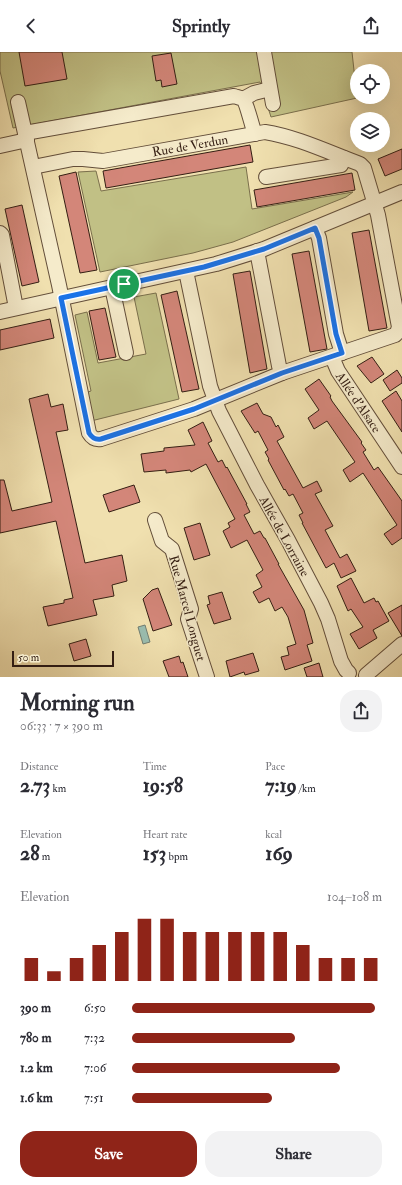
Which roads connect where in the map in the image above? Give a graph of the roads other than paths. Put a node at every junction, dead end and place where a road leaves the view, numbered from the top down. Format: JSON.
{"nodes":[{"id":1,"x":264,"y":52,"type":"edge"},
{"id":2,"x":270,"y":89,"type":"junction"},
{"id":3,"x":243,"y":99,"type":"junction"},
{"id":4,"x":18,"y":102,"type":"dead end"},
{"id":5,"x":273,"y":104,"type":"dead end"},
{"id":6,"x":254,"y":134,"type":"junction"},
{"id":7,"x":26,"y":136,"type":"junction"},
{"id":8,"x":0,"y":146,"type":"edge"},
{"id":9,"x":344,"y":158,"type":"junction"},
{"id":10,"x":33,"y":167,"type":"junction"},
{"id":11,"x":266,"y":177,"type":"dead end"},
{"id":12,"x":402,"y":192,"type":"edge"},
{"id":13,"x":374,"y":204,"type":"junction"},
{"id":14,"x":315,"y":228,"type":"junction"},
{"id":15,"x":0,"y":233,"type":"edge"},
{"id":16,"x":257,"y":251,"type":"junction"},
{"id":17,"x":186,"y":271,"type":"junction"},
{"id":18,"x":112,"y":287,"type":"junction"},
{"id":19,"x":61,"y":298,"type":"junction"},
{"id":20,"x":16,"y":308,"type":"junction"},
{"id":21,"x":0,"y":312,"type":"edge"},
{"id":22,"x":126,"y":352,"type":"dead end"},
{"id":23,"x":337,"y":355,"type":"junction"},
{"id":24,"x":282,"y":373,"type":"junction"},
{"id":25,"x":215,"y":401,"type":"junction"},
{"id":26,"x":402,"y":467,"type":"edge"},
{"id":27,"x":155,"y":520,"type":"dead end"},
{"id":28,"x":402,"y":644,"type":"edge"},
{"id":29,"x":347,"y":675,"type":"edge"},
{"id":30,"x":366,"y":676,"type":"edge"},
{"id":31,"x":207,"y":677,"type":"edge"}],
"edges":[{"from":1,"to":2,"type":"street"},
{"from":2,"to":3,"type":"street"},
{"from":2,"to":5,"type":"street"},
{"from":3,"to":6,"type":"street"},
{"from":3,"to":7,"type":"street"},
{"from":4,"to":7,"type":"street"},
{"from":6,"to":9,"type":"street","name":"Rue de Verdun"},
{"from":6,"to":10,"type":"street","name":"Rue de Verdun"},
{"from":7,"to":8,"type":"street"},
{"from":7,"to":10,"type":"street"},
{"from":9,"to":11,"type":"street"},
{"from":9,"to":13,"type":"street","name":"Rue de Verdun"},
{"from":10,"to":19,"type":"street"},
{"from":12,"to":13,"type":"street"},
{"from":13,"to":14,"type":"street"},
{"from":13,"to":23,"type":"street","name":"Rue de Verdun"},
{"from":14,"to":16,"type":"street"},
{"from":14,"to":23,"type":"street"},
{"from":15,"to":20,"type":"street"},
{"from":16,"to":17,"type":"street"},
{"from":16,"to":24,"type":"street"},
{"from":17,"to":18,"type":"street"},
{"from":17,"to":25,"type":"street"},
{"from":18,"to":19,"type":"street"},
{"from":18,"to":22,"type":"street"},
{"from":19,"to":20,"type":"street"},
{"from":19,"to":25,"type":"street","name":"Rue de Verdun"},
{"from":20,"to":21,"type":"street"},
{"from":23,"to":24,"type":"street","name":"Rue de Verdun"},
{"from":23,"to":26,"type":"street","name":"Allée d'Alsace"},
{"from":24,"to":25,"type":"street","name":"Rue de Verdun"},
{"from":25,"to":29,"type":"street","name":"Allée de Lorraine"},
{"from":27,"to":31,"type":"street","name":"Rue Marcel Longuet"},
{"from":28,"to":30,"type":"street"},
{"from":29,"to":30,"type":"street"}]}
